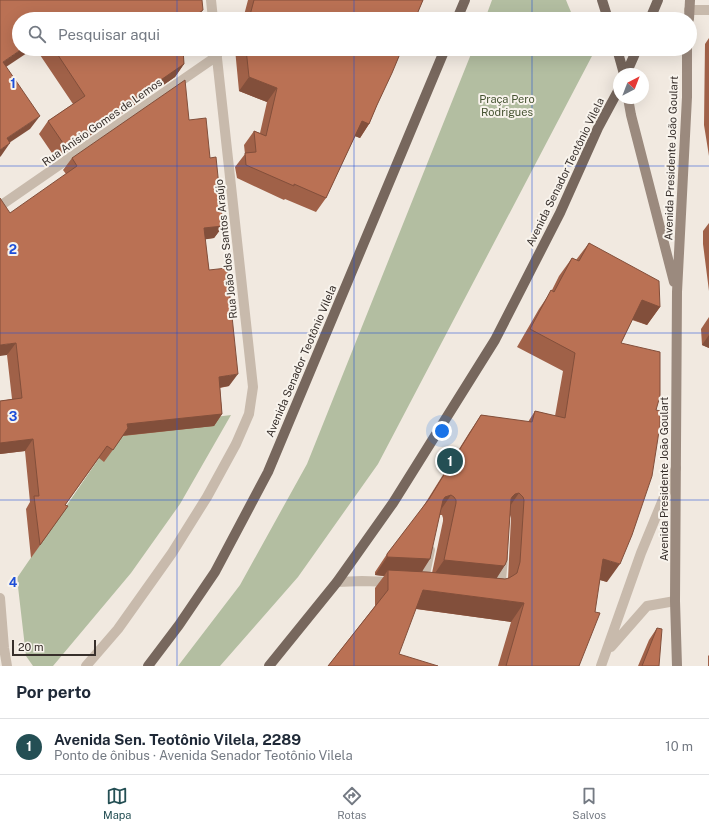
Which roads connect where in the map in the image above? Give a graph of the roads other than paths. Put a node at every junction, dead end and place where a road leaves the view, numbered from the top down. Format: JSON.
{"nodes":[{"id":1,"x":211,"y":0,"type":"edge"},
{"id":2,"x":465,"y":0,"type":"edge"},
{"id":3,"x":602,"y":0,"type":"edge"},
{"id":4,"x":658,"y":0,"type":"edge"},
{"id":5,"x":689,"y":10,"type":"edge"},
{"id":6,"x":709,"y":10,"type":"edge"},
{"id":7,"x":212,"y":12,"type":"edge"},
{"id":8,"x":460,"y":12,"type":"edge"},
{"id":9,"x":606,"y":12,"type":"edge"},
{"id":10,"x":653,"y":12,"type":"edge"},
{"id":11,"x":211,"y":56,"type":"edge"},
{"id":12,"x":217,"y":56,"type":"edge"},
{"id":13,"x":442,"y":56,"type":"edge"},
{"id":14,"x":619,"y":56,"type":"edge"},
{"id":15,"x":634,"y":56,"type":"edge"},
{"id":16,"x":687,"y":56,"type":"edge"},
{"id":17,"x":623,"y":68,"type":"edge"},
{"id":18,"x":628,"y":68,"type":"edge"},
{"id":19,"x":613,"y":100,"type":"edge"},
{"id":20,"x":629,"y":104,"type":"edge"},
{"id":21,"x":0,"y":206,"type":"edge"},
{"id":22,"x":677,"y":292,"type":"junction"},
{"id":23,"x":676,"y":467,"type":"junction"},
{"id":24,"x":432,"y":541,"type":"edge"},
{"id":25,"x":503,"y":549,"type":"edge"},
{"id":26,"x":337,"y":582,"type":"junction"},
{"id":27,"x":400,"y":583,"type":"edge"},
{"id":28,"x":423,"y":584,"type":"edge"},
{"id":29,"x":485,"y":590,"type":"edge"},
{"id":30,"x":0,"y":598,"type":"edge"},
{"id":31,"x":675,"y":601,"type":"junction"},
{"id":32,"x":607,"y":651,"type":"junction"},
{"id":33,"x":7,"y":666,"type":"edge"},
{"id":34,"x":86,"y":666,"type":"edge"},
{"id":35,"x":148,"y":666,"type":"edge"},
{"id":36,"x":269,"y":666,"type":"edge"},
{"id":37,"x":601,"y":666,"type":"edge"},
{"id":38,"x":677,"y":666,"type":"edge"}],
"edges":[{"from":1,"to":7,"type":"street"},
{"from":2,"to":8,"type":"main road"},
{"from":3,"to":9,"type":"main road"},
{"from":4,"to":10,"type":"main road"},
{"from":5,"to":6,"type":"street"},
{"from":11,"to":21,"type":"street","name":"Rua Anísio Gomes de Lemos"},
{"from":12,"to":34,"type":"street","name":"Rua João dos Santos Araújo"},
{"from":13,"to":35,"type":"main road","name":"Avenida Senador Teotônio Vilela"},
{"from":14,"to":17,"type":"main road"},
{"from":15,"to":18,"type":"main road"},
{"from":16,"to":22,"type":"main road","name":"Avenida Presidente João Goulart"},
{"from":19,"to":26,"type":"main road","name":"Avenida Senador Teotônio Vilela"},
{"from":20,"to":22,"type":"main road","name":"Avenida Presidente João Goulart"},
{"from":22,"to":23,"type":"main road","name":"Avenida Presidente João Goulart"},
{"from":23,"to":31,"type":"main road","name":"Avenida Presidente João Goulart"},
{"from":23,"to":32,"type":"street"},
{"from":24,"to":28,"type":"street"},
{"from":25,"to":29,"type":"street"},
{"from":26,"to":27,"type":"street"},
{"from":26,"to":36,"type":"main road","name":"Avenida Senador Teotônio Vilela"},
{"from":30,"to":33,"type":"street"},
{"from":31,"to":32,"type":"street"},
{"from":31,"to":38,"type":"main road","name":"Avenida Presidente João Goulart"},
{"from":32,"to":37,"type":"street"}]}
